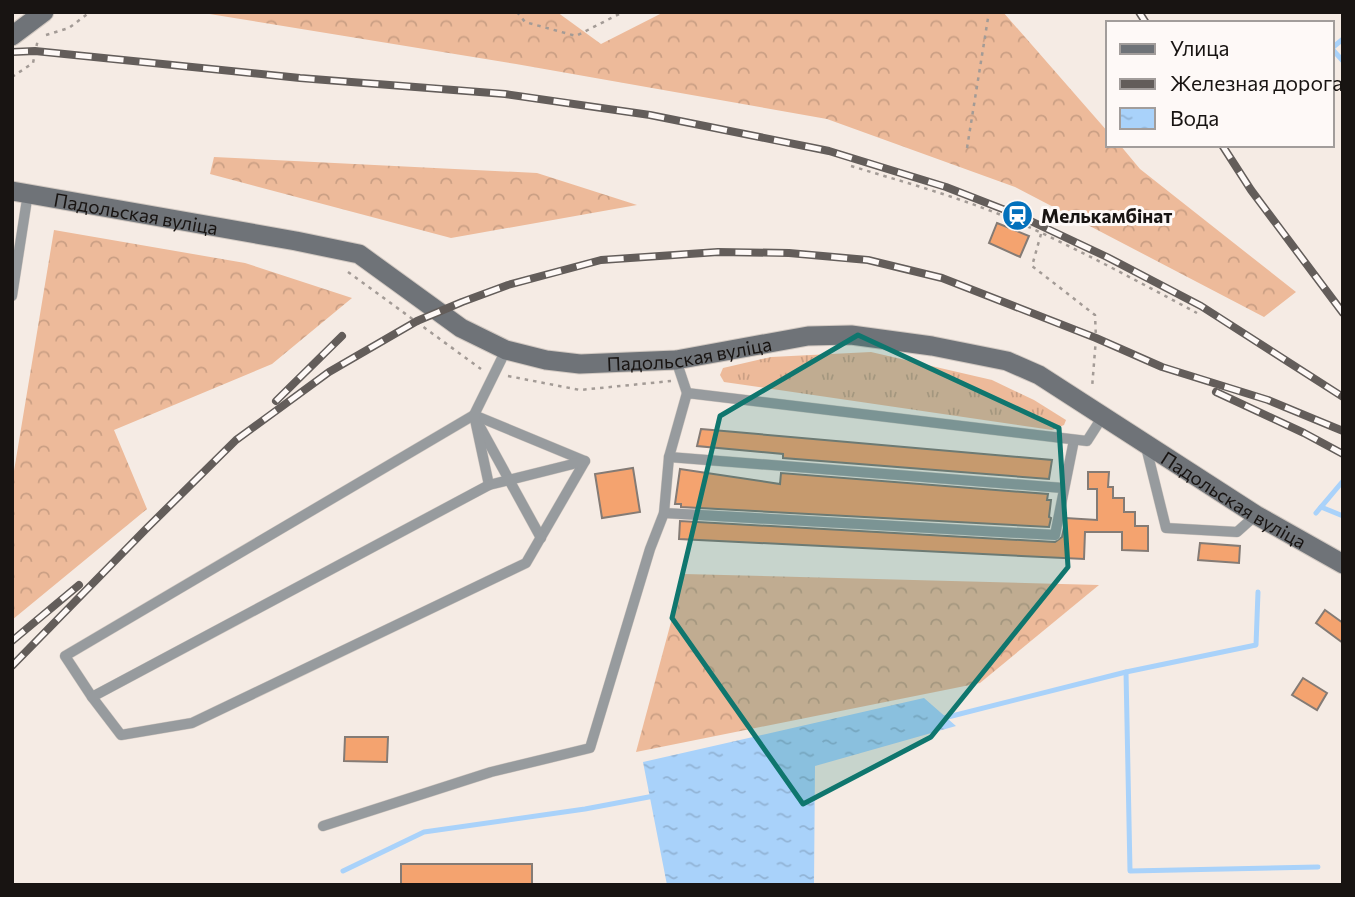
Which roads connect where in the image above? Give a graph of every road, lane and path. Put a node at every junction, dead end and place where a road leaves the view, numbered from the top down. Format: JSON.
{"nodes":[{"id":1,"x":44,"y":12,"type":"edge"},
{"id":2,"x":90,"y":12,"type":"edge"},
{"id":3,"x":517,"y":12,"type":"edge"},
{"id":4,"x":623,"y":12,"type":"edge"},
{"id":5,"x":989,"y":12,"type":"edge"},
{"id":6,"x":12,"y":36,"type":"edge"},
{"id":7,"x":12,"y":77,"type":"edge"},
{"id":8,"x":967,"y":148,"type":"dead end"},
{"id":9,"x":851,"y":166,"type":"dead end"},
{"id":10,"x":20,"y":192,"type":"edge"},
{"id":11,"x":1041,"y":234,"type":"junction"},
{"id":12,"x":337,"y":268,"type":"dead end"},
{"id":13,"x":12,"y":296,"type":"edge"},
{"id":14,"x":1197,"y":313,"type":"dead end"},
{"id":15,"x":506,"y":350,"type":"junction"},
{"id":16,"x":676,"y":360,"type":"junction"},
{"id":17,"x":495,"y":372,"type":"junction"},
{"id":18,"x":682,"y":379,"type":"junction"},
{"id":19,"x":687,"y":393,"type":"junction"},
{"id":20,"x":1097,"y":412,"type":"junction"},
{"id":21,"x":474,"y":415,"type":"junction"},
{"id":22,"x":1074,"y":440,"type":"junction"},
{"id":23,"x":1145,"y":443,"type":"junction"},
{"id":24,"x":668,"y":457,"type":"junction"},
{"id":25,"x":585,"y":461,"type":"junction"},
{"id":26,"x":510,"y":480,"type":"junction"},
{"id":27,"x":489,"y":485,"type":"junction"},
{"id":28,"x":1063,"y":488,"type":"junction"},
{"id":29,"x":664,"y":513,"type":"junction"},
{"id":30,"x":1256,"y":515,"type":"junction"},
{"id":31,"x":541,"y":538,"type":"junction"},
{"id":32,"x":1343,"y":564,"type":"edge"},
{"id":33,"x":92,"y":697,"type":"junction"},
{"id":34,"x":323,"y":826,"type":"dead end"}],
"edges":[{"from":1,"to":6,"type":"main road"},
{"from":2,"to":7,"type":"path"},
{"from":3,"to":4,"type":"path"},
{"from":5,"to":8,"type":"path"},
{"from":9,"to":11,"type":"path"},
{"from":10,"to":13,"type":"lane"},
{"from":10,"to":15,"type":"main road","name":"Падольская вуліца"},
{"from":11,"to":14,"type":"path"},
{"from":11,"to":20,"type":"path"},
{"from":12,"to":17,"type":"path"},
{"from":15,"to":16,"type":"main road","name":"Падольская вуліца"},
{"from":15,"to":17,"type":"lane"},
{"from":16,"to":18,"type":"lane"},
{"from":16,"to":20,"type":"main road","name":"Падольская вуліца"},
{"from":17,"to":18,"type":"path"},
{"from":17,"to":21,"type":"lane"},
{"from":18,"to":19,"type":"lane"},
{"from":19,"to":22,"type":"lane"},
{"from":19,"to":24,"type":"lane"},
{"from":20,"to":22,"type":"lane"},
{"from":20,"to":23,"type":"main road","name":"Падольская вуліца"},
{"from":21,"to":25,"type":"lane"},
{"from":21,"to":26,"type":"lane"},
{"from":21,"to":27,"type":"lane"},
{"from":21,"to":33,"type":"lane"},
{"from":22,"to":28,"type":"lane"},
{"from":23,"to":30,"type":"main road","name":"Падольская вуліца"},
{"from":23,"to":30,"type":"lane"},
{"from":24,"to":28,"type":"lane"},
{"from":24,"to":29,"type":"lane"},
{"from":25,"to":26,"type":"lane"},
{"from":25,"to":31,"type":"lane"},
{"from":26,"to":27,"type":"lane"},
{"from":26,"to":31,"type":"lane"},
{"from":27,"to":33,"type":"lane"},
{"from":28,"to":29,"type":"lane"},
{"from":29,"to":34,"type":"lane"},
{"from":30,"to":32,"type":"main road","name":"Падольская вуліца"},
{"from":31,"to":33,"type":"lane"}]}
